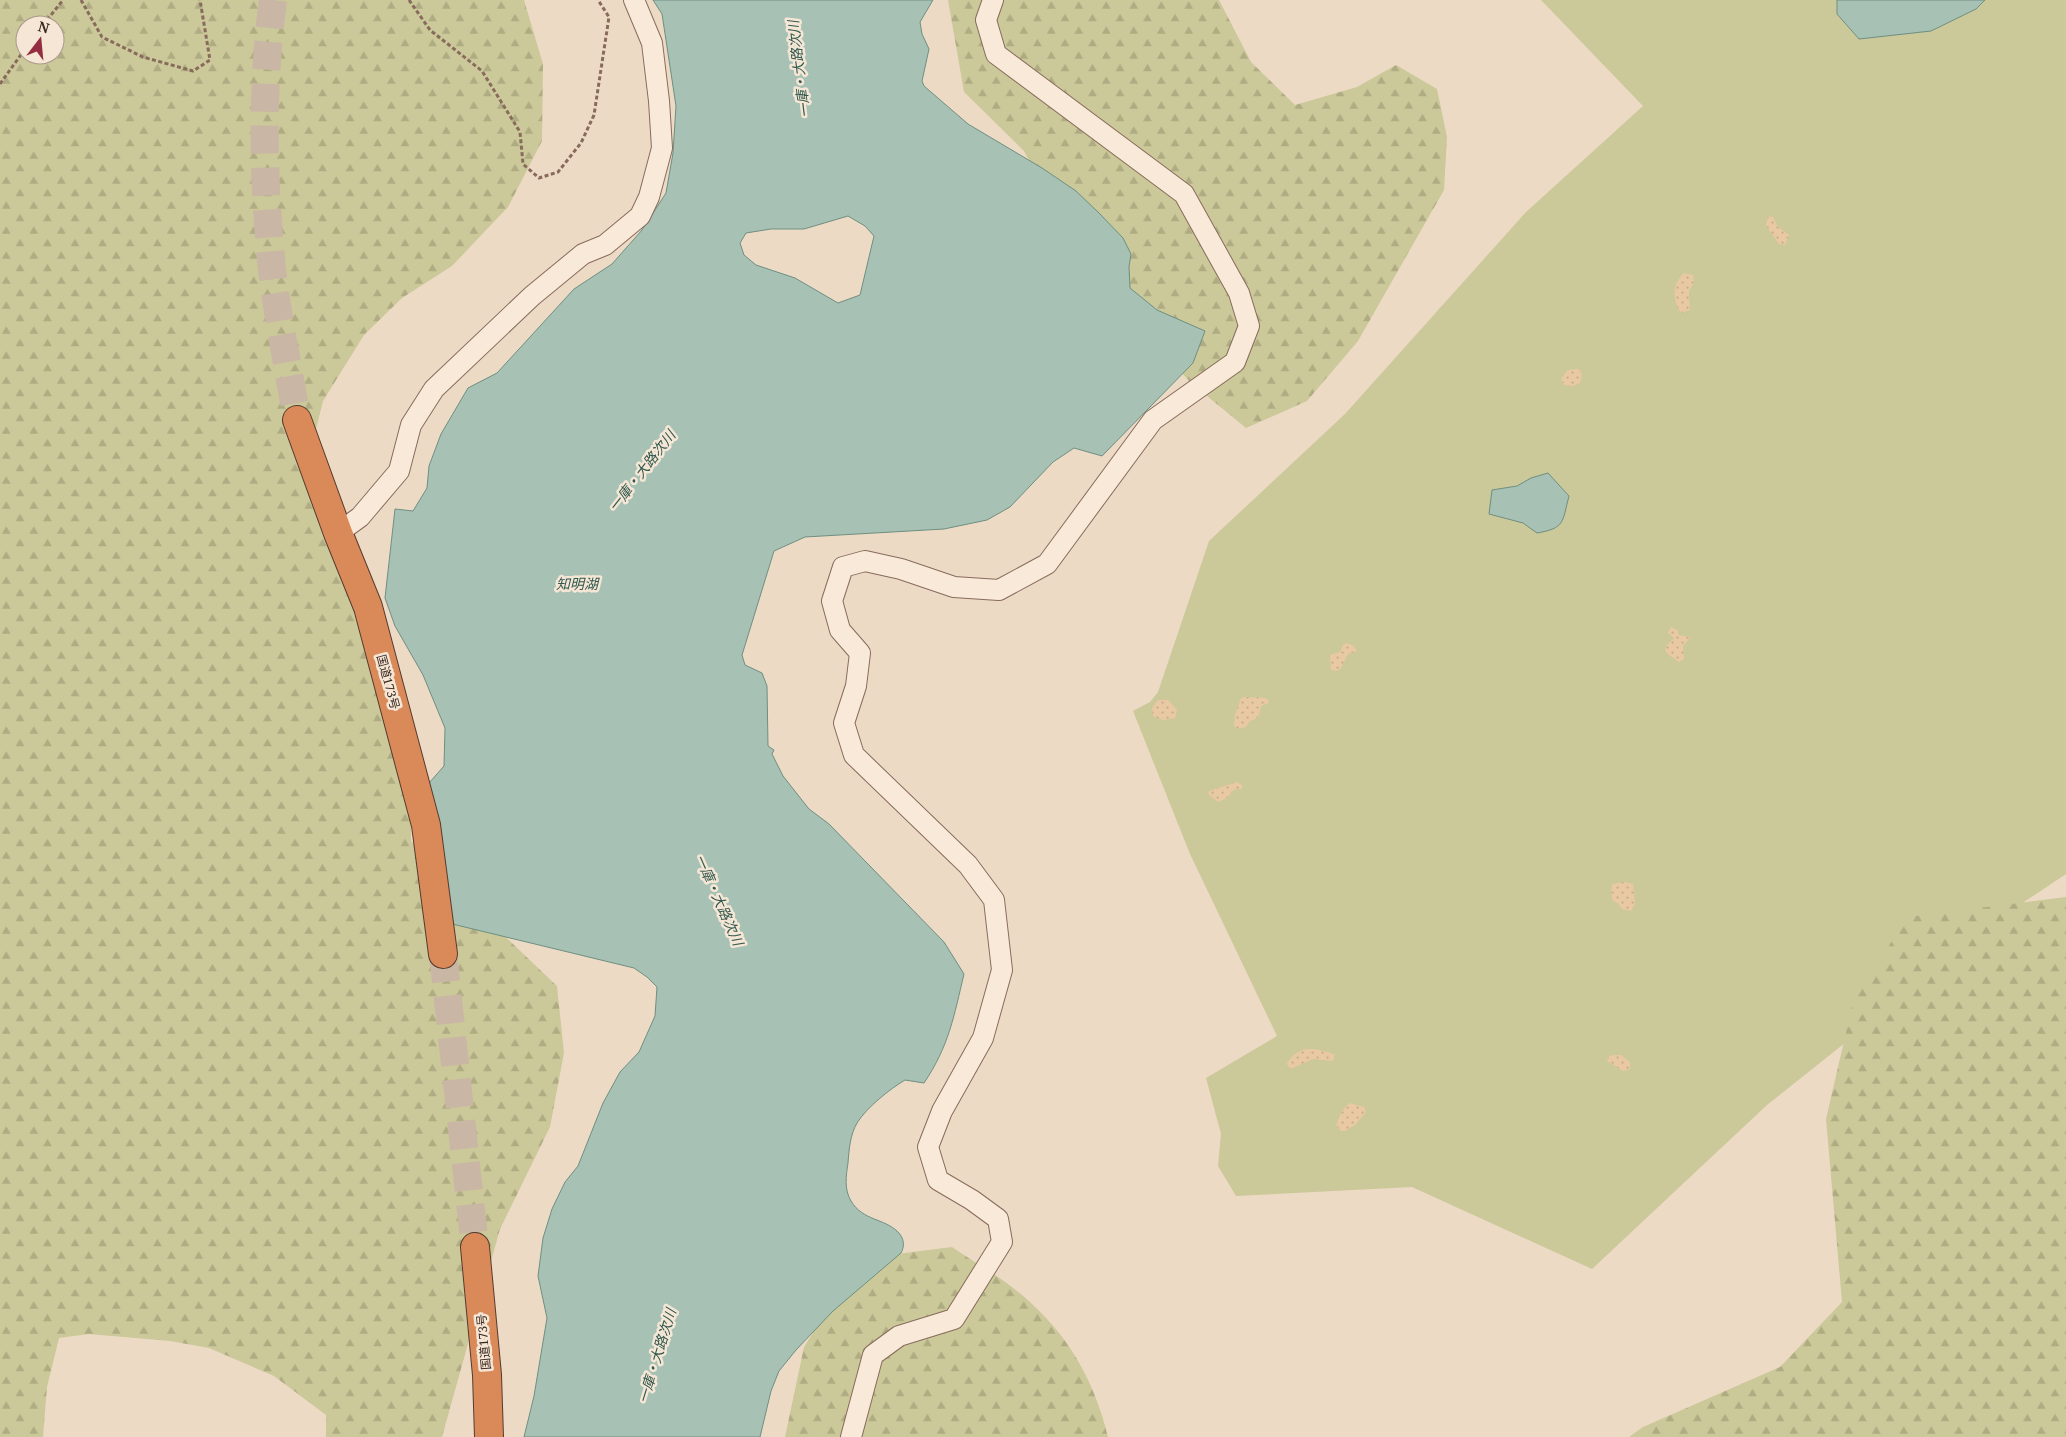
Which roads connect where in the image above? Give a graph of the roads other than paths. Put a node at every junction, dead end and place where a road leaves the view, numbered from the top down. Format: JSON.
{"nodes":[{"id":1,"x":634,"y":0,"type":"edge"},
{"id":2,"x":993,"y":0,"type":"edge"},
{"id":3,"x":297,"y":420,"type":"tunnel mouth"},
{"id":4,"x":338,"y":533,"type":"junction"},
{"id":5,"x":443,"y":954,"type":"tunnel mouth"},
{"id":6,"x":475,"y":1247,"type":"tunnel mouth"},
{"id":7,"x":489,"y":1437,"type":"edge"},
{"id":8,"x":851,"y":1437,"type":"edge"}],
"edges":[{"from":1,"to":4,"type":"street"},
{"from":2,"to":8,"type":"street"},
{"from":3,"to":4,"type":"highway","name":"国道173号"},
{"from":4,"to":5,"type":"highway","name":"国道173号"},
{"from":6,"to":7,"type":"highway","name":"国道173号"}]}
